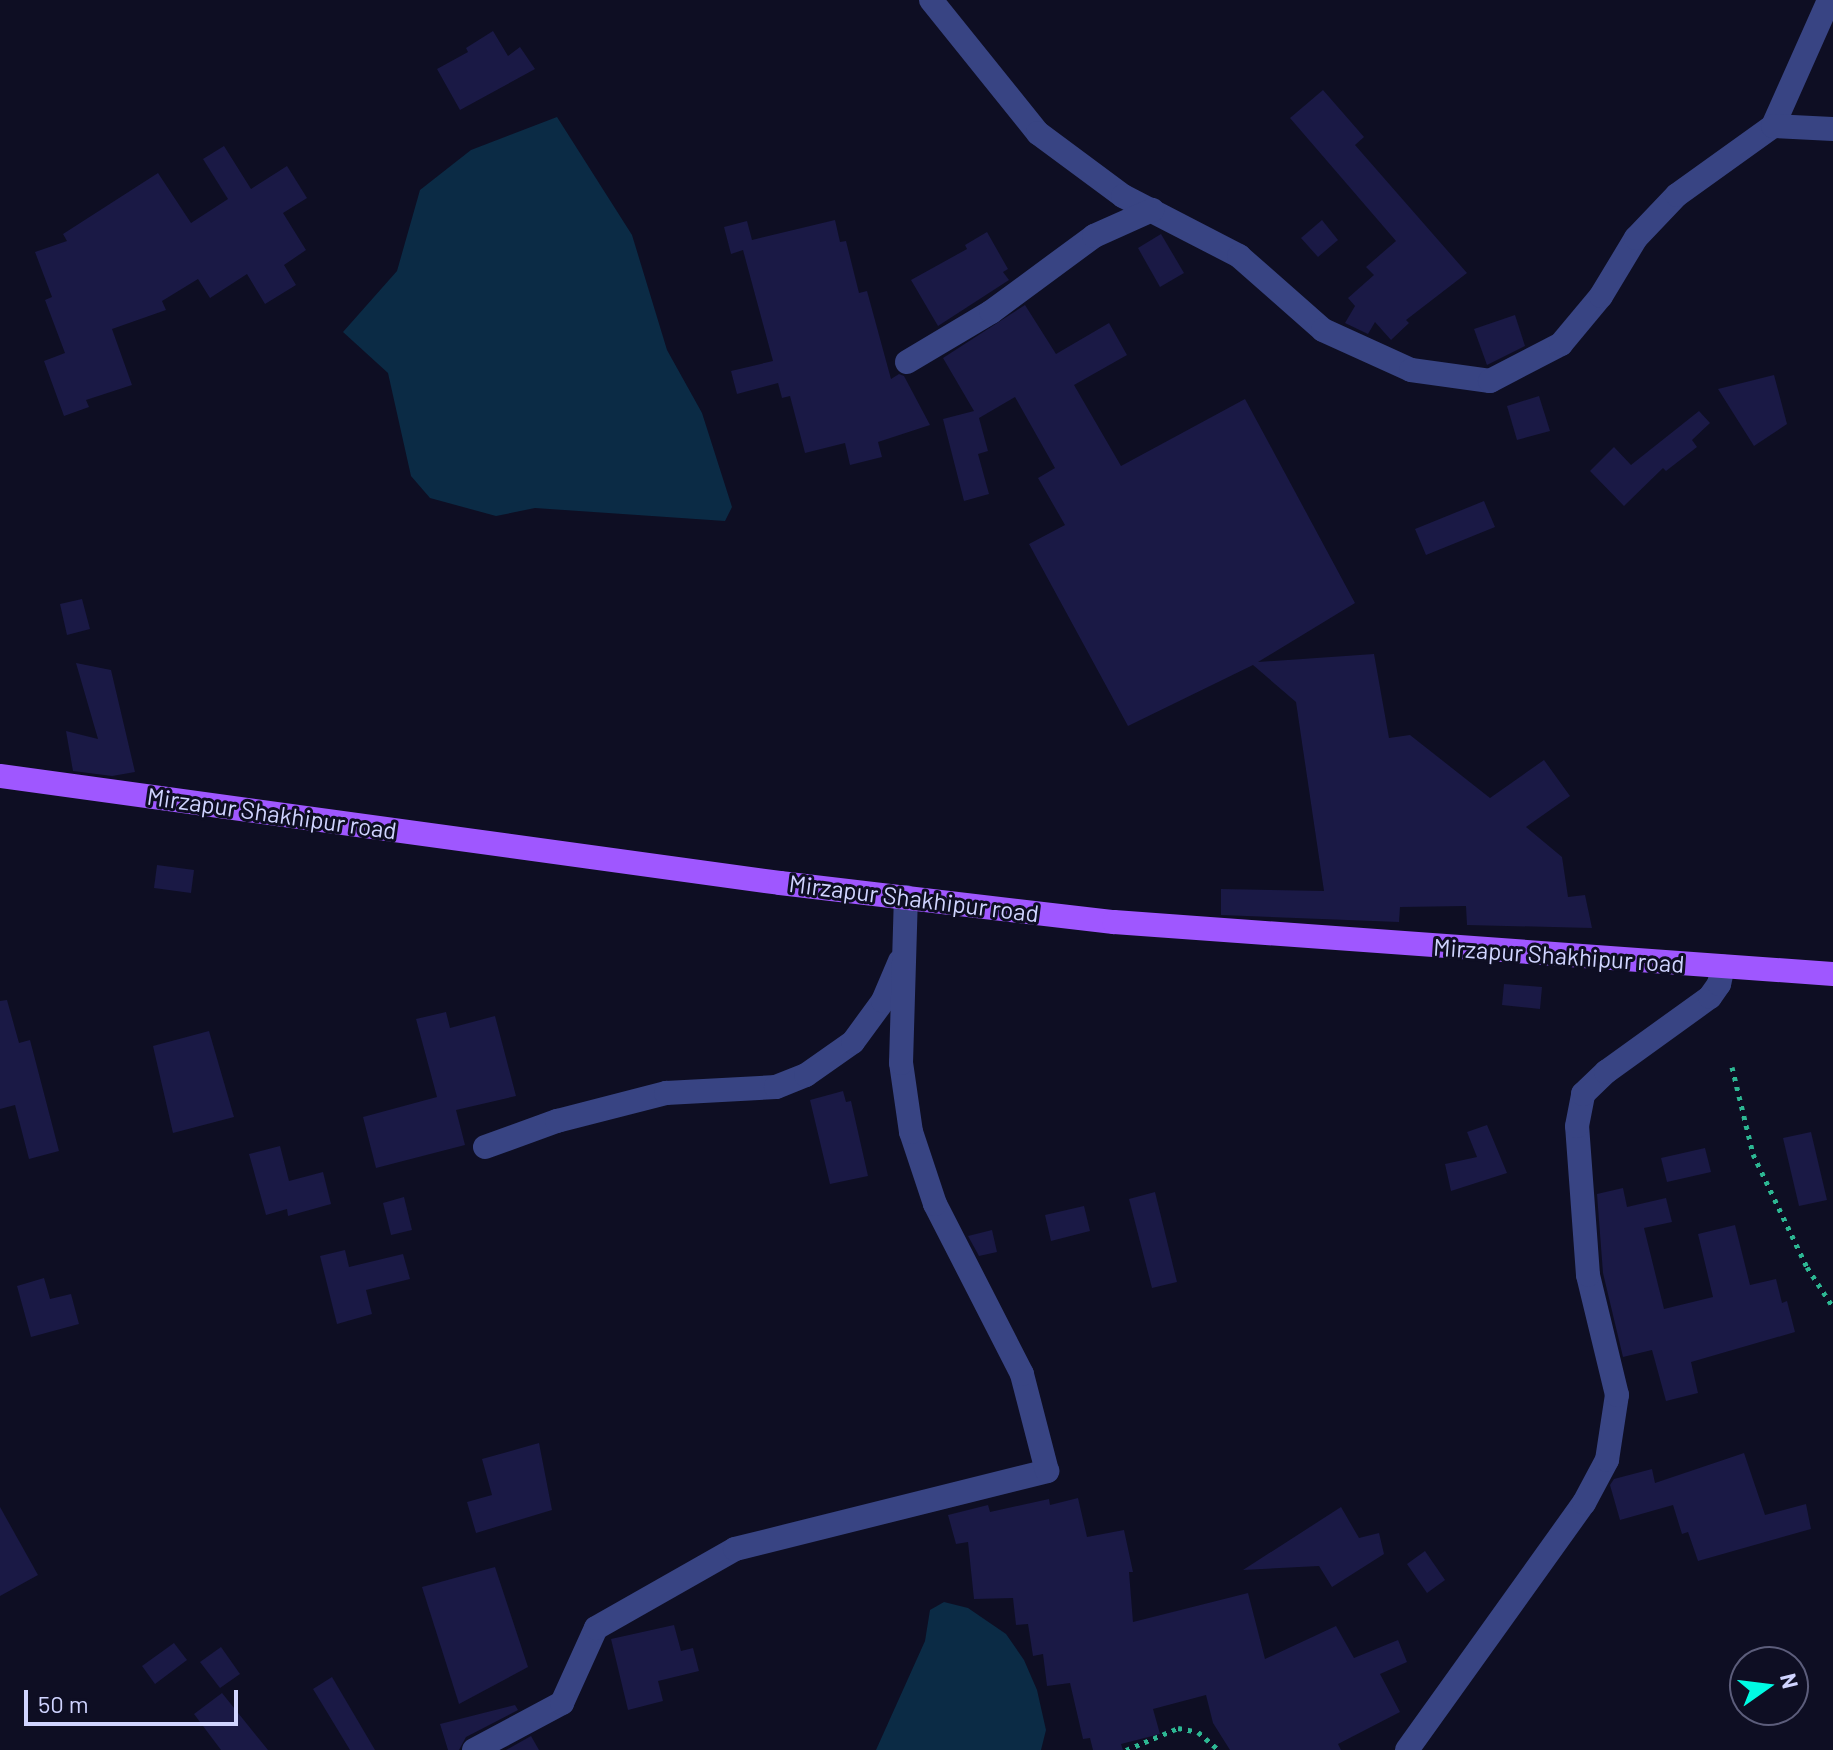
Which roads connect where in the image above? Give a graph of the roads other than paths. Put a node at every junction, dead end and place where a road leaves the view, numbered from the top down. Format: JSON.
{"nodes":[{"id":1,"x":931,"y":0,"type":"edge"},
{"id":2,"x":1829,"y":0,"type":"edge"},
{"id":3,"x":1773,"y":126,"type":"junction"},
{"id":4,"x":1833,"y":129,"type":"edge"},
{"id":5,"x":1152,"y":210,"type":"junction"},
{"id":6,"x":907,"y":362,"type":"dead end"},
{"id":7,"x":0,"y":776,"type":"edge"},
{"id":8,"x":906,"y":897,"type":"junction"},
{"id":9,"x":905,"y":948,"type":"junction"},
{"id":10,"x":1723,"y":966,"type":"junction"},
{"id":11,"x":1833,"y":974,"type":"edge"},
{"id":12,"x":485,"y":1147,"type":"dead end"},
{"id":13,"x":474,"y":1750,"type":"edge"},
{"id":14,"x":1407,"y":1750,"type":"edge"}],
"edges":[{"from":1,"to":5,"type":"street"},
{"from":2,"to":3,"type":"street"},
{"from":3,"to":4,"type":"street"},
{"from":3,"to":5,"type":"street"},
{"from":5,"to":6,"type":"street"},
{"from":7,"to":8,"type":"main road","name":"Mirzapur Shakhipur road"},
{"from":8,"to":9,"type":"street"},
{"from":8,"to":10,"type":"main road","name":"Mirzapur Shakhipur road"},
{"from":9,"to":12,"type":"street"},
{"from":9,"to":13,"type":"street"},
{"from":10,"to":11,"type":"main road","name":"Mirzapur Shakhipur road"},
{"from":10,"to":14,"type":"street"}]}
